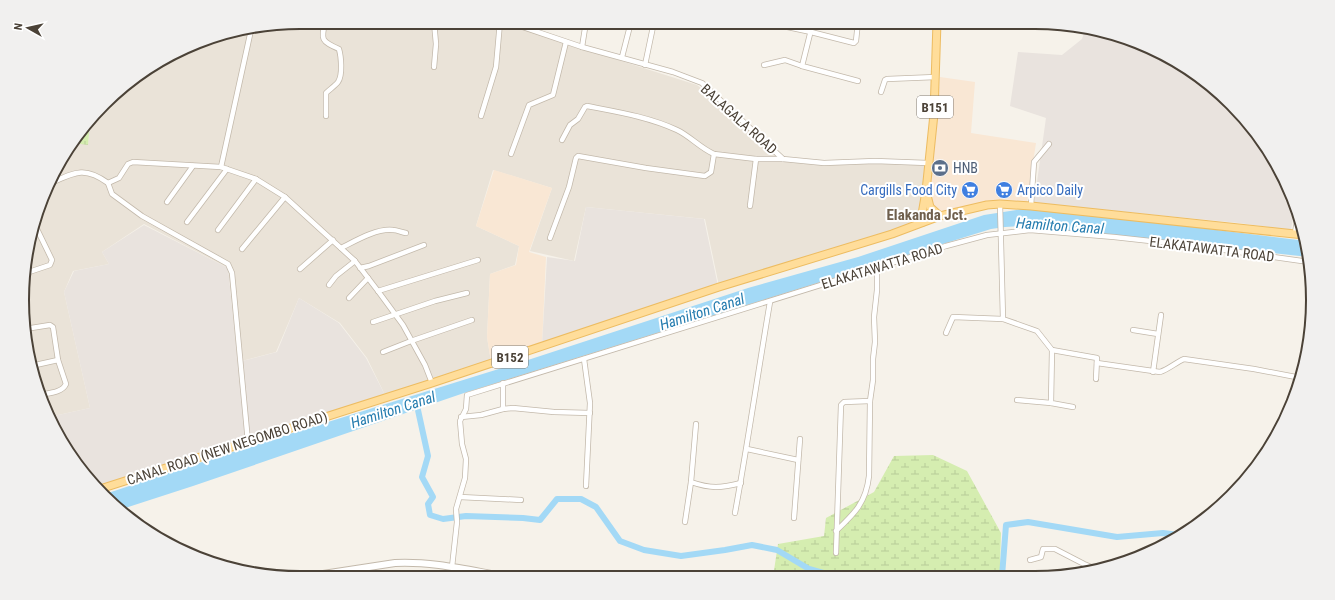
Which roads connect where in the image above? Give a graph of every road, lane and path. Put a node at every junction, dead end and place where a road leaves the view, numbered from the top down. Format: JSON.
{"nodes":[{"id":1,"x":324,"y":29,"type":"edge"},
{"id":2,"x":435,"y":29,"type":"edge"},
{"id":3,"x":499,"y":29,"type":"edge"},
{"id":4,"x":531,"y":29,"type":"edge"},
{"id":5,"x":585,"y":29,"type":"edge"},
{"id":6,"x":629,"y":29,"type":"edge"},
{"id":7,"x":653,"y":29,"type":"edge"},
{"id":8,"x":797,"y":29,"type":"edge"},
{"id":9,"x":812,"y":29,"type":"edge"},
{"id":10,"x":857,"y":29,"type":"edge"},
{"id":11,"x":937,"y":29,"type":"edge"},
{"id":12,"x":811,"y":32,"type":"junction"},
{"id":13,"x":250,"y":33,"type":"edge"},
{"id":14,"x":566,"y":42,"type":"junction"},
{"id":15,"x":582,"y":47,"type":"junction"},
{"id":16,"x":622,"y":58,"type":"junction"},
{"id":17,"x":645,"y":65,"type":"junction"},
{"id":18,"x":764,"y":65,"type":"dead end"},
{"id":19,"x":802,"y":66,"type":"junction"},
{"id":20,"x":434,"y":67,"type":"dead end"},
{"id":21,"x":936,"y":77,"type":"junction"},
{"id":22,"x":858,"y":81,"type":"dead end"},
{"id":23,"x":881,"y":92,"type":"dead end"},
{"id":24,"x":326,"y":116,"type":"dead end"},
{"id":25,"x":481,"y":116,"type":"dead end"},
{"id":26,"x":562,"y":140,"type":"dead end"},
{"id":27,"x":1049,"y":144,"type":"dead end"},
{"id":28,"x":511,"y":154,"type":"dead end"},
{"id":29,"x":714,"y":154,"type":"junction"},
{"id":30,"x":756,"y":159,"type":"junction"},
{"id":31,"x":783,"y":159,"type":"junction"},
{"id":32,"x":928,"y":163,"type":"junction"},
{"id":33,"x":193,"y":166,"type":"junction"},
{"id":34,"x":221,"y":167,"type":"junction"},
{"id":35,"x":227,"y":169,"type":"junction"},
{"id":36,"x":256,"y":179,"type":"junction"},
{"id":37,"x":57,"y":180,"type":"edge"},
{"id":38,"x":108,"y":183,"type":"junction"},
{"id":39,"x":926,"y":191,"type":"junction"},
{"id":40,"x":285,"y":197,"type":"junction"},
{"id":41,"x":167,"y":202,"type":"dead end"},
{"id":42,"x":750,"y":206,"type":"dead end"},
{"id":43,"x":1032,"y":206,"type":"junction"},
{"id":44,"x":1000,"y":208,"type":"junction"},
{"id":45,"x":940,"y":216,"type":"junction"},
{"id":46,"x":187,"y":222,"type":"dead end"},
{"id":47,"x":923,"y":222,"type":"junction"},
{"id":48,"x":1296,"y":227,"type":"edge"},
{"id":49,"x":218,"y":230,"type":"dead end"},
{"id":50,"x":38,"y":231,"type":"edge"},
{"id":51,"x":1001,"y":232,"type":"junction"},
{"id":52,"x":406,"y":233,"type":"dead end"},
{"id":53,"x":1295,"y":234,"type":"junction"},
{"id":54,"x":1298,"y":234,"type":"edge"},
{"id":55,"x":550,"y":238,"type":"dead end"},
{"id":56,"x":332,"y":240,"type":"junction"},
{"id":57,"x":424,"y":245,"type":"dead end"},
{"id":58,"x":341,"y":248,"type":"junction"},
{"id":59,"x":242,"y":249,"type":"dead end"},
{"id":60,"x":478,"y":260,"type":"dead end"},
{"id":61,"x":1303,"y":261,"type":"edge"},
{"id":62,"x":355,"y":262,"type":"junction"},
{"id":63,"x":360,"y":268,"type":"junction"},
{"id":64,"x":877,"y":268,"type":"junction"},
{"id":65,"x":300,"y":269,"type":"dead end"},
{"id":66,"x":31,"y":272,"type":"edge"},
{"id":67,"x":368,"y":278,"type":"junction"},
{"id":68,"x":328,"y":285,"type":"dead end"},
{"id":69,"x":378,"y":291,"type":"junction"},
{"id":70,"x":467,"y":293,"type":"dead end"},
{"id":71,"x":349,"y":298,"type":"dead end"},
{"id":72,"x":770,"y":302,"type":"junction"},
{"id":73,"x":394,"y":314,"type":"junction"},
{"id":74,"x":1160,"y":315,"type":"dead end"},
{"id":75,"x":1003,"y":319,"type":"junction"},
{"id":76,"x":472,"y":320,"type":"dead end"},
{"id":77,"x":373,"y":322,"type":"dead end"},
{"id":78,"x":31,"y":328,"type":"edge"},
{"id":79,"x":1133,"y":330,"type":"dead end"},
{"id":80,"x":946,"y":333,"type":"dead end"},
{"id":81,"x":1158,"y":334,"type":"junction"},
{"id":82,"x":411,"y":341,"type":"junction"},
{"id":83,"x":1052,"y":350,"type":"junction"},
{"id":84,"x":383,"y":352,"type":"dead end"},
{"id":85,"x":584,"y":359,"type":"junction"},
{"id":86,"x":58,"y":360,"type":"junction"},
{"id":87,"x":1097,"y":363,"type":"junction"},
{"id":88,"x":37,"y":365,"type":"edge"},
{"id":89,"x":1152,"y":372,"type":"junction"},
{"id":90,"x":1295,"y":377,"type":"edge"},
{"id":91,"x":1096,"y":379,"type":"dead end"},
{"id":92,"x":432,"y":383,"type":"junction"},
{"id":93,"x":503,"y":383,"type":"junction"},
{"id":94,"x":46,"y":394,"type":"edge"},
{"id":95,"x":1017,"y":400,"type":"dead end"},
{"id":96,"x":870,"y":401,"type":"junction"},
{"id":97,"x":1051,"y":404,"type":"junction"},
{"id":98,"x":1073,"y":407,"type":"dead end"},
{"id":99,"x":503,"y":409,"type":"junction"},
{"id":100,"x":590,"y":413,"type":"junction"},
{"id":101,"x":461,"y":417,"type":"junction"},
{"id":102,"x":696,"y":424,"type":"dead end"},
{"id":103,"x":800,"y":439,"type":"dead end"},
{"id":104,"x":248,"y":442,"type":"junction"},
{"id":105,"x":746,"y":449,"type":"junction"},
{"id":106,"x":798,"y":460,"type":"junction"},
{"id":107,"x":692,"y":482,"type":"junction"},
{"id":108,"x":740,"y":483,"type":"junction"},
{"id":109,"x":586,"y":486,"type":"dead end"},
{"id":110,"x":104,"y":488,"type":"edge"},
{"id":111,"x":460,"y":497,"type":"junction"},
{"id":112,"x":521,"y":500,"type":"dead end"},
{"id":113,"x":735,"y":513,"type":"dead end"},
{"id":114,"x":794,"y":518,"type":"dead end"},
{"id":115,"x":684,"y":522,"type":"dead end"},
{"id":116,"x":836,"y":531,"type":"junction"},
{"id":117,"x":836,"y":553,"type":"dead end"},
{"id":118,"x":1030,"y":560,"type":"dead end"},
{"id":119,"x":1089,"y":566,"type":"edge"},
{"id":120,"x":455,"y":568,"type":"junction"},
{"id":121,"x":343,"y":571,"type":"edge"},
{"id":122,"x":456,"y":571,"type":"edge"},
{"id":123,"x":473,"y":571,"type":"edge"}],
"edges":[{"from":1,"to":24,"type":"street"},
{"from":2,"to":20,"type":"street"},
{"from":3,"to":25,"type":"street"},
{"from":4,"to":14,"type":"street","name":"BALAGALA ROAD"},
{"from":5,"to":15,"type":"street"},
{"from":6,"to":16,"type":"street"},
{"from":7,"to":17,"type":"street"},
{"from":8,"to":12,"type":"street"},
{"from":9,"to":12,"type":"street"},
{"from":10,"to":12,"type":"street"},
{"from":11,"to":21,"type":"main road","number":"B151"},
{"from":12,"to":19,"type":"street"},
{"from":13,"to":34,"type":"street"},
{"from":14,"to":15,"type":"street","name":"BALAGALA ROAD"},
{"from":14,"to":28,"type":"street"},
{"from":15,"to":16,"type":"street","name":"BALAGALA ROAD"},
{"from":16,"to":17,"type":"street","name":"BALAGALA ROAD"},
{"from":17,"to":31,"type":"street","name":"BALAGALA ROAD"},
{"from":18,"to":19,"type":"street"},
{"from":19,"to":22,"type":"street"},
{"from":21,"to":23,"type":"street"},
{"from":21,"to":32,"type":"main road","number":"B151"},
{"from":26,"to":29,"type":"street"},
{"from":27,"to":43,"type":"street"},
{"from":29,"to":30,"type":"street"},
{"from":29,"to":55,"type":"street"},
{"from":30,"to":31,"type":"street"},
{"from":30,"to":42,"type":"street"},
{"from":31,"to":32,"type":"street","name":"BALAGALA ROAD"},
{"from":32,"to":39,"type":"main road","number":"B151"},
{"from":33,"to":34,"type":"street"},
{"from":33,"to":38,"type":"street"},
{"from":33,"to":41,"type":"street"},
{"from":34,"to":35,"type":"street"},
{"from":35,"to":36,"type":"street"},
{"from":35,"to":46,"type":"street"},
{"from":36,"to":40,"type":"street"},
{"from":36,"to":49,"type":"street"},
{"from":37,"to":38,"type":"street"},
{"from":38,"to":104,"type":"street"},
{"from":39,"to":45,"type":"main road","number":"B151"},
{"from":39,"to":47,"type":"main road","number":"B151"},
{"from":40,"to":56,"type":"street"},
{"from":40,"to":59,"type":"street"},
{"from":43,"to":44,"type":"main road","name":"CANAL ROAD (NEW NEGOMBO ROAD)","number":"B152"},
{"from":43,"to":53,"type":"main road","name":"CANAL ROAD (NEW NEGOMBO ROAD)","number":"B152"},
{"from":44,"to":45,"type":"main road","name":"CANAL ROAD (NEW NEGOMBO ROAD)","number":"B152"},
{"from":44,"to":51,"type":"street"},
{"from":45,"to":47,"type":"main road","name":"CANAL ROAD (NEW NEGOMBO ROAD)","number":"B152"},
{"from":47,"to":92,"type":"main road","name":"CANAL ROAD (NEW NEGOMBO ROAD)","number":"B152"},
{"from":48,"to":53,"type":"street"},
{"from":50,"to":66,"type":"street"},
{"from":51,"to":61,"type":"street","name":"ELAKATAWATTA ROAD"},
{"from":51,"to":64,"type":"street","name":"ELAKATAWATTA ROAD"},
{"from":51,"to":75,"type":"street"},
{"from":52,"to":58,"type":"street"},
{"from":53,"to":54,"type":"main road","name":"CANAL ROAD (NEW NEGOMBO ROAD)","number":"B152"},
{"from":56,"to":58,"type":"street"},
{"from":56,"to":65,"type":"street"},
{"from":57,"to":63,"type":"street"},
{"from":58,"to":62,"type":"street"},
{"from":60,"to":69,"type":"street"},
{"from":62,"to":63,"type":"street"},
{"from":62,"to":68,"type":"street"},
{"from":63,"to":67,"type":"street"},
{"from":64,"to":72,"type":"street","name":"ELAKATAWATTA ROAD"},
{"from":64,"to":96,"type":"street"},
{"from":67,"to":69,"type":"street"},
{"from":67,"to":71,"type":"street"},
{"from":69,"to":73,"type":"street"},
{"from":70,"to":73,"type":"street"},
{"from":72,"to":85,"type":"street","name":"ELAKATAWATTA ROAD"},
{"from":72,"to":105,"type":"street"},
{"from":73,"to":77,"type":"street"},
{"from":73,"to":82,"type":"street"},
{"from":74,"to":81,"type":"street"},
{"from":75,"to":80,"type":"street"},
{"from":75,"to":83,"type":"street"},
{"from":76,"to":82,"type":"street"},
{"from":78,"to":86,"type":"street"},
{"from":79,"to":81,"type":"street"},
{"from":81,"to":89,"type":"street"},
{"from":82,"to":84,"type":"street"},
{"from":82,"to":92,"type":"street"},
{"from":83,"to":87,"type":"street"},
{"from":83,"to":97,"type":"street"},
{"from":85,"to":93,"type":"street","name":"ELAKATAWATTA ROAD"},
{"from":85,"to":100,"type":"street"},
{"from":86,"to":88,"type":"street"},
{"from":86,"to":94,"type":"street"},
{"from":87,"to":89,"type":"street"},
{"from":87,"to":91,"type":"street"},
{"from":89,"to":90,"type":"street"},
{"from":92,"to":104,"type":"main road","name":"CANAL ROAD (NEW NEGOMBO ROAD)","number":"B152"},
{"from":93,"to":99,"type":"street"},
{"from":93,"to":101,"type":"street","name":"ELAKATAWATTA ROAD"},
{"from":95,"to":97,"type":"street"},
{"from":96,"to":116,"type":"street"},
{"from":96,"to":116,"type":"street"},
{"from":97,"to":98,"type":"street"},
{"from":99,"to":100,"type":"street"},
{"from":99,"to":101,"type":"street"},
{"from":100,"to":109,"type":"street"},
{"from":101,"to":111,"type":"street"},
{"from":102,"to":107,"type":"street"},
{"from":103,"to":106,"type":"street"},
{"from":104,"to":110,"type":"main road","name":"CANAL ROAD (NEW NEGOMBO ROAD)","number":"B152"},
{"from":105,"to":106,"type":"street"},
{"from":105,"to":108,"type":"street"},
{"from":106,"to":114,"type":"street"},
{"from":107,"to":108,"type":"street"},
{"from":107,"to":115,"type":"street"},
{"from":108,"to":113,"type":"street"},
{"from":111,"to":112,"type":"street"},
{"from":111,"to":120,"type":"street"},
{"from":116,"to":117,"type":"street"},
{"from":118,"to":119,"type":"street"},
{"from":120,"to":121,"type":"street"},
{"from":120,"to":122,"type":"street"},
{"from":120,"to":123,"type":"street"}]}
